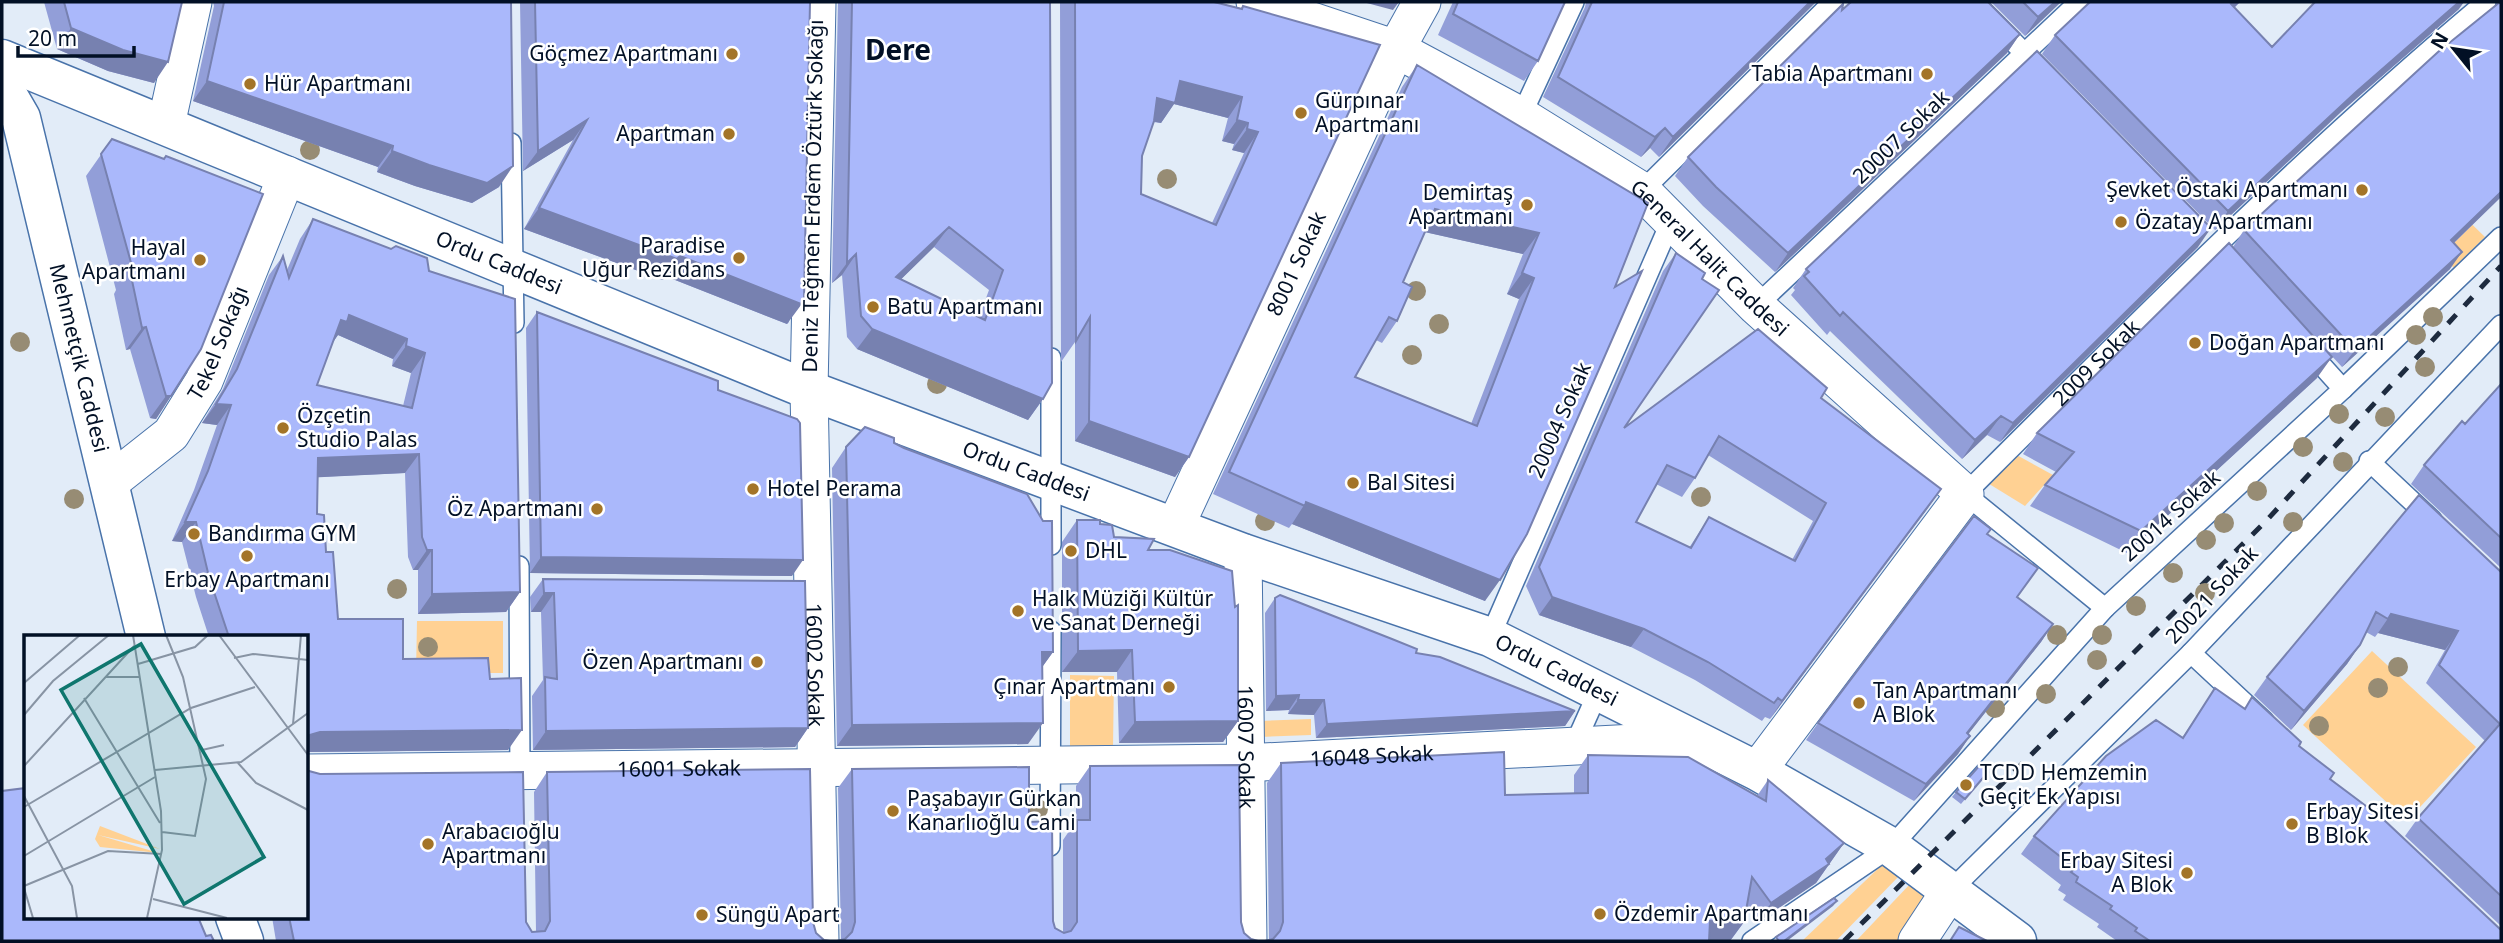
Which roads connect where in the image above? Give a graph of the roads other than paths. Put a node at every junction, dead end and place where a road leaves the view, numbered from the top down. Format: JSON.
{"nodes":[{"id":1,"x":193,"y":2,"type":"edge"},
{"id":2,"x":817,"y":2,"type":"edge"},
{"id":3,"x":1255,"y":2,"type":"edge"},
{"id":4,"x":1422,"y":2,"type":"edge"},
{"id":5,"x":1574,"y":2,"type":"edge"},
{"id":6,"x":1832,"y":2,"type":"edge"},
{"id":7,"x":1974,"y":2,"type":"edge"},
{"id":8,"x":2078,"y":2,"type":"edge"},
{"id":9,"x":2486,"y":2,"type":"edge"},
{"id":10,"x":2,"y":36,"type":"edge"},
{"id":11,"x":1396,"y":49,"type":"junction"},
{"id":12,"x":2023,"y":52,"type":"junction"},
{"id":13,"x":10,"y":71,"type":"edge"},
{"id":14,"x":2061,"y":91,"type":"edge"},
{"id":15,"x":1521,"y":116,"type":"junction"},
{"id":16,"x":510,"y":122,"type":"edge"},
{"id":17,"x":166,"y":125,"type":"junction"},
{"id":18,"x":287,"y":175,"type":"junction"},
{"id":19,"x":1642,"y":191,"type":"junction"},
{"id":20,"x":1671,"y":221,"type":"junction"},
{"id":21,"x":2501,"y":237,"type":"edge"},
{"id":22,"x":2209,"y":241,"type":"junction"},
{"id":23,"x":2232,"y":266,"type":"edge"},
{"id":24,"x":513,"y":268,"type":"junction"},
{"id":25,"x":1756,"y":306,"type":"junction"},
{"id":26,"x":2501,"y":325,"type":"edge"},
{"id":27,"x":1051,"y":333,"type":"edge"},
{"id":28,"x":514,"y":337,"type":"edge"},
{"id":29,"x":2297,"y":338,"type":"edge"},
{"id":30,"x":2343,"y":389,"type":"junction"},
{"id":31,"x":809,"y":390,"type":"junction"},
{"id":32,"x":2370,"y":461,"type":"junction"},
{"id":33,"x":1052,"y":481,"type":"junction"},
{"id":34,"x":109,"y":483,"type":"junction"},
{"id":35,"x":1965,"y":494,"type":"junction"},
{"id":36,"x":1175,"y":527,"type":"junction"},
{"id":37,"x":2451,"y":537,"type":"edge"},
{"id":38,"x":519,"y":544,"type":"edge"},
{"id":39,"x":1243,"y":553,"type":"junction"},
{"id":40,"x":1051,"y":563,"type":"edge"},
{"id":41,"x":2105,"y":608,"type":"junction"},
{"id":42,"x":1051,"y":617,"type":"edge"},
{"id":43,"x":146,"y":635,"type":"edge"},
{"id":44,"x":1490,"y":637,"type":"junction"},
{"id":45,"x":2191,"y":653,"type":"junction"},
{"id":46,"x":1599,"y":690,"type":"junction"},
{"id":47,"x":2280,"y":736,"type":"edge"},
{"id":48,"x":1693,"y":740,"type":"junction"},
{"id":49,"x":1574,"y":746,"type":"junction"},
{"id":50,"x":1244,"y":763,"type":"junction"},
{"id":51,"x":816,"y":767,"type":"junction"},
{"id":52,"x":1049,"y":767,"type":"junction"},
{"id":53,"x":1757,"y":771,"type":"junction"},
{"id":54,"x":308,"y":773,"type":"edge"},
{"id":55,"x":520,"y":784,"type":"junction"},
{"id":56,"x":1891,"y":847,"type":"junction"},
{"id":57,"x":1051,"y":861,"type":"edge"},
{"id":58,"x":1950,"y":891,"type":"junction"},
{"id":59,"x":235,"y":918,"type":"edge"},
{"id":60,"x":244,"y":941,"type":"edge"},
{"id":61,"x":820,"y":941,"type":"edge"},
{"id":62,"x":1248,"y":941,"type":"edge"},
{"id":63,"x":1752,"y":941,"type":"edge"},
{"id":64,"x":1917,"y":941,"type":"edge"},
{"id":65,"x":2017,"y":941,"type":"edge"}],
"edges":[{"from":1,"to":17,"type":"street"},
{"from":2,"to":31,"type":"street","name":"Deniz Teğmen Erdem Öztürk Sokağı"},
{"from":3,"to":11,"type":"street","name":"General Halit Caddesi"},
{"from":4,"to":11,"type":"street","name":"8001 Sokak"},
{"from":5,"to":15,"type":"lane"},
{"from":6,"to":19,"type":"lane"},
{"from":7,"to":12,"type":"lane"},
{"from":8,"to":12,"type":"lane","name":"20007 Sokak"},
{"from":9,"to":22,"type":"lane","name":"2009 Sokak"},
{"from":10,"to":13,"type":"main road","name":"Mehmetçik Caddesi"},
{"from":11,"to":15,"type":"street","name":"General Halit Caddesi"},
{"from":11,"to":36,"type":"street","name":"8001 Sokak"},
{"from":12,"to":14,"type":"lane"},
{"from":12,"to":25,"type":"lane","name":"20007 Sokak"},
{"from":13,"to":17,"type":"main road","name":"Ordu Caddesi"},
{"from":13,"to":34,"type":"main road","name":"Mehmetçik Caddesi"},
{"from":15,"to":19,"type":"street","name":"General Halit Caddesi"},
{"from":16,"to":24,"type":"lane"},
{"from":17,"to":18,"type":"main road","name":"Ordu Caddesi"},
{"from":18,"to":24,"type":"main road","name":"Ordu Caddesi"},
{"from":18,"to":34,"type":"street","name":"Tekel Sokağı"},
{"from":19,"to":20,"type":"street","name":"General Halit Caddesi"},
{"from":20,"to":25,"type":"street","name":"General Halit Caddesi"},
{"from":20,"to":44,"type":"lane","name":"20004 Sokak"},
{"from":21,"to":30,"type":"lane","name":"20014 Sokak"},
{"from":22,"to":23,"type":"lane"},
{"from":22,"to":35,"type":"lane","name":"2009 Sokak"},
{"from":24,"to":28,"type":"lane"},
{"from":24,"to":31,"type":"main road","name":"Ordu Caddesi"},
{"from":25,"to":35,"type":"street","name":"General Halit Caddesi"},
{"from":26,"to":32,"type":"lane","name":"20021 Sokak"},
{"from":27,"to":33,"type":"lane"},
{"from":29,"to":30,"type":"lane"},
{"from":30,"to":41,"type":"lane","name":"20014 Sokak"},
{"from":31,"to":33,"type":"main road","name":"Ordu Caddesi"},
{"from":31,"to":51,"type":"street","name":"16002 Sokak"},
{"from":32,"to":37,"type":"lane"},
{"from":32,"to":45,"type":"lane","name":"20021 Sokak"},
{"from":33,"to":36,"type":"main road","name":"Ordu Caddesi"},
{"from":33,"to":40,"type":"lane"},
{"from":34,"to":43,"type":"main road","name":"Mehmetçik Caddesi"},
{"from":35,"to":41,"type":"lane","name":"General Halit Caddesi"},
{"from":35,"to":53,"type":"street","name":"2009 Sokak"},
{"from":36,"to":39,"type":"main road","name":"Ordu Caddesi"},
{"from":38,"to":55,"type":"lane"},
{"from":39,"to":44,"type":"main road","name":"Ordu Caddesi"},
{"from":39,"to":50,"type":"street","name":"16007 Sokak"},
{"from":41,"to":56,"type":"lane","name":"20014 Sokak"},
{"from":42,"to":52,"type":"lane"},
{"from":44,"to":46,"type":"main road","name":"Ordu Caddesi"},
{"from":45,"to":47,"type":"lane"},
{"from":45,"to":58,"type":"lane","name":"20021 Sokak"},
{"from":46,"to":48,"type":"main road","name":"Ordu Caddesi"},
{"from":46,"to":49,"type":"lane"},
{"from":48,"to":49,"type":"street","name":"16048 Sokak"},
{"from":48,"to":53,"type":"main road","name":"Ordu Caddesi"},
{"from":49,"to":50,"type":"street","name":"16048 Sokak"},
{"from":50,"to":52,"type":"street","name":"16048 Sokak"},
{"from":50,"to":62,"type":"street","name":"16007 Sokak"},
{"from":51,"to":52,"type":"street","name":"16001 Sokak"},
{"from":51,"to":55,"type":"street","name":"16001 Sokak"},
{"from":51,"to":61,"type":"street","name":"16002 Sokak"},
{"from":52,"to":57,"type":"lane"},
{"from":53,"to":56,"type":"main road","name":"Ordu Caddesi"},
{"from":54,"to":55,"type":"street","name":"16001 Sokak"},
{"from":56,"to":58,"type":"main road","name":"Ordu Caddesi"},
{"from":56,"to":63,"type":"lane","name":"20014 Sokak"},
{"from":58,"to":64,"type":"street"},
{"from":58,"to":65,"type":"main road","name":"Ordu Caddesi"},
{"from":59,"to":60,"type":"main road"}]}
